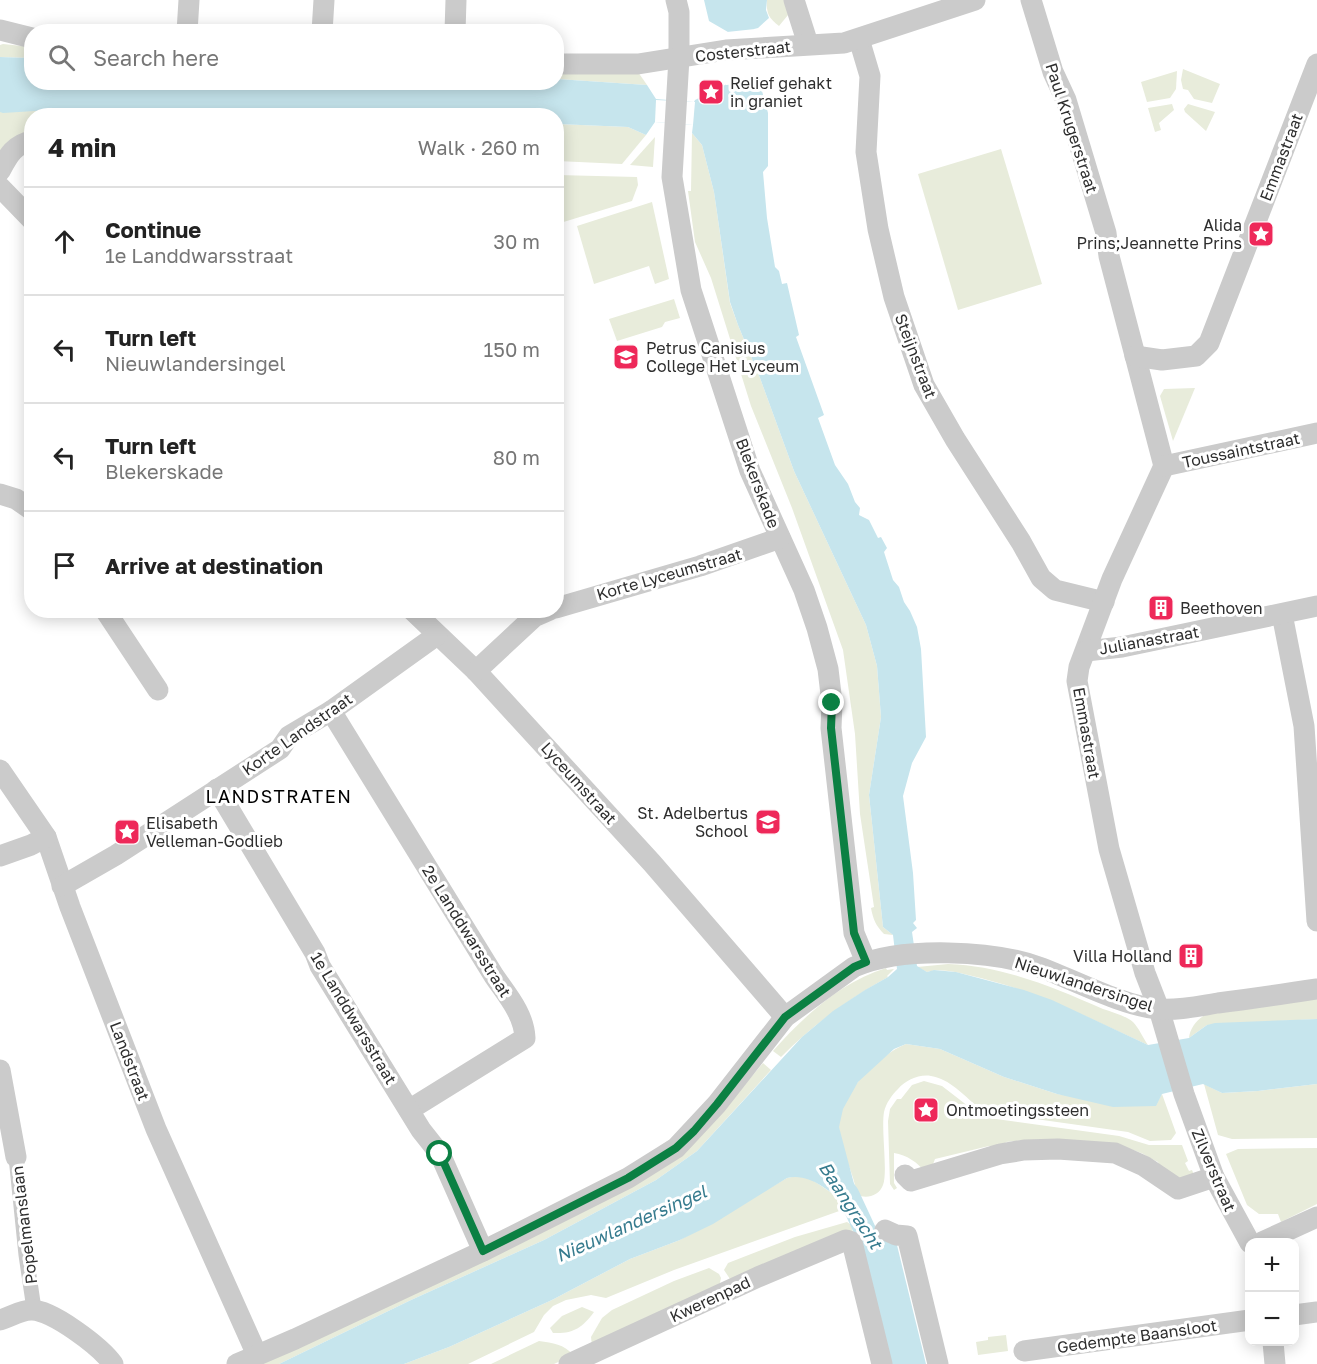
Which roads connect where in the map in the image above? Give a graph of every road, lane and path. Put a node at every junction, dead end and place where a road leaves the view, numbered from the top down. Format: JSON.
{"nodes":[{"id":1,"x":189,"y":0,"type":"edge"},
{"id":2,"x":324,"y":0,"type":"edge"},
{"id":3,"x":456,"y":0,"type":"edge"},
{"id":4,"x":676,"y":0,"type":"edge"},
{"id":5,"x":794,"y":0,"type":"edge"},
{"id":6,"x":975,"y":0,"type":"edge"},
{"id":7,"x":1031,"y":0,"type":"edge"},
{"id":8,"x":188,"y":24,"type":"edge"},
{"id":9,"x":322,"y":24,"type":"edge"},
{"id":10,"x":455,"y":24,"type":"edge"},
{"id":11,"x":0,"y":30,"type":"edge"},
{"id":12,"x":24,"y":36,"type":"edge"},
{"id":13,"x":859,"y":39,"type":"junction"},
{"id":14,"x":808,"y":44,"type":"junction"},
{"id":15,"x":679,"y":58,"type":"junction"},
{"id":16,"x":564,"y":64,"type":"edge"},
{"id":17,"x":1317,"y":64,"type":"edge"},
{"id":18,"x":24,"y":142,"type":"edge"},
{"id":19,"x":0,"y":171,"type":"edge"},
{"id":20,"x":0,"y":187,"type":"edge"},
{"id":21,"x":24,"y":212,"type":"edge"},
{"id":22,"x":1135,"y":356,"type":"junction"},
{"id":23,"x":1317,"y":433,"type":"edge"},
{"id":24,"x":1164,"y":466,"type":"junction"},
{"id":25,"x":0,"y":494,"type":"edge"},
{"id":26,"x":24,"y":504,"type":"edge"},
{"id":27,"x":780,"y":538,"type":"junction"},
{"id":28,"x":1104,"y":602,"type":"junction"},
{"id":29,"x":564,"y":606,"type":"edge"},
{"id":30,"x":1317,"y":606,"type":"edge"},
{"id":31,"x":1282,"y":614,"type":"junction"},
{"id":32,"x":110,"y":618,"type":"edge"},
{"id":33,"x":420,"y":618,"type":"edge"},
{"id":34,"x":533,"y":618,"type":"edge"},
{"id":35,"x":437,"y":635,"type":"junction"},
{"id":36,"x":1086,"y":651,"type":"junction"},
{"id":37,"x":476,"y":671,"type":"junction"},
{"id":38,"x":158,"y":690,"type":"dead end"},
{"id":39,"x":331,"y":711,"type":"junction"},
{"id":40,"x":0,"y":770,"type":"edge"},
{"id":41,"x":217,"y":789,"type":"junction"},
{"id":42,"x":46,"y":837,"type":"junction"},
{"id":43,"x":0,"y":856,"type":"edge"},
{"id":44,"x":62,"y":886,"type":"junction"},
{"id":45,"x":1317,"y":921,"type":"edge"},
{"id":46,"x":874,"y":961,"type":"junction"},
{"id":47,"x":1317,"y":989,"type":"edge"},
{"id":48,"x":1159,"y":1009,"type":"junction"},
{"id":49,"x":785,"y":1017,"type":"junction"},
{"id":50,"x":1167,"y":1036,"type":"joint"},
{"id":51,"x":0,"y":1070,"type":"edge"},
{"id":52,"x":409,"y":1110,"type":"junction"},
{"id":53,"x":15,"y":1157,"type":"joint"},
{"id":54,"x":905,"y":1175,"type":"dead end"},
{"id":55,"x":1214,"y":1177,"type":"junction"},
{"id":56,"x":1317,"y":1217,"type":"edge"},
{"id":57,"x":885,"y":1230,"type":"dead end"},
{"id":58,"x":1247,"y":1238,"type":"edge"},
{"id":59,"x":1271,"y":1238,"type":"edge"},
{"id":60,"x":483,"y":1251,"type":"junction"},
{"id":61,"x":34,"y":1309,"type":"junction"},
{"id":62,"x":1317,"y":1312,"type":"edge"},
{"id":63,"x":1299,"y":1314,"type":"edge"},
{"id":64,"x":0,"y":1320,"type":"edge"},
{"id":65,"x":1245,"y":1321,"type":"edge"},
{"id":66,"x":1273,"y":1346,"type":"edge"},
{"id":67,"x":1024,"y":1351,"type":"dead end"},
{"id":68,"x":257,"y":1355,"type":"junction"},
{"id":69,"x":112,"y":1364,"type":"edge"},
{"id":70,"x":237,"y":1364,"type":"edge"},
{"id":71,"x":569,"y":1364,"type":"edge"},
{"id":72,"x":882,"y":1364,"type":"edge"},
{"id":73,"x":938,"y":1364,"type":"edge"},
{"id":74,"x":1275,"y":1364,"type":"edge"}],
"edges":[{"from":1,"to":8,"type":"street"},
{"from":2,"to":9,"type":"street"},
{"from":3,"to":10,"type":"street"},
{"from":4,"to":15,"type":"street","name":"Blekerskade"},
{"from":5,"to":14,"type":"street"},
{"from":6,"to":13,"type":"street"},
{"from":7,"to":22,"type":"street","name":"Paul Krugerstraat"},
{"from":11,"to":12,"type":"street"},
{"from":13,"to":14,"type":"street","name":"Costerstraat"},
{"from":13,"to":28,"type":"street","name":"Steijnstraat"},
{"from":14,"to":15,"type":"street","name":"Costerstraat"},
{"from":15,"to":16,"type":"street","name":"Costerstraat"},
{"from":15,"to":27,"type":"street","name":"Blekerskade"},
{"from":17,"to":22,"type":"street","name":"Emmastraat"},
{"from":18,"to":19,"type":"street"},
{"from":20,"to":21,"type":"street"},
{"from":22,"to":24,"type":"street","name":"Paul Krugerstraat"},
{"from":23,"to":24,"type":"street","name":"Toussaintstraat"},
{"from":24,"to":28,"type":"street","name":"Emmastraat"},
{"from":25,"to":26,"type":"street"},
{"from":27,"to":29,"type":"street","name":"Korte Lyceumstraat"},
{"from":27,"to":46,"type":"street","name":"Blekerskade"},
{"from":28,"to":36,"type":"street","name":"Emmastraat"},
{"from":30,"to":31,"type":"street","name":"Julianastraat"},
{"from":31,"to":36,"type":"street","name":"Julianastraat"},
{"from":31,"to":45,"type":"street"},
{"from":32,"to":38,"type":"street"},
{"from":33,"to":35,"type":"street","name":"Lyceumstraat"},
{"from":34,"to":37,"type":"street"},
{"from":35,"to":37,"type":"street","name":"Lyceumstraat"},
{"from":35,"to":39,"type":"street","name":"Korte Landstraat"},
{"from":36,"to":48,"type":"street","name":"Emmastraat"},
{"from":37,"to":49,"type":"street","name":"Lyceumstraat"},
{"from":39,"to":41,"type":"street","name":"Korte Landstraat"},
{"from":39,"to":52,"type":"street","name":"2e Landdwarsstraat"},
{"from":40,"to":42,"type":"street","name":"Landstraat"},
{"from":41,"to":44,"type":"street","name":"Korte Landstraat"},
{"from":41,"to":52,"type":"street","name":"1e Landdwarsstraat"},
{"from":42,"to":43,"type":"street"},
{"from":42,"to":44,"type":"street","name":"Landstraat"},
{"from":44,"to":68,"type":"street","name":"Landstraat"},
{"from":46,"to":48,"type":"street","name":"Nieuwlandersingel"},
{"from":46,"to":49,"type":"street"},
{"from":47,"to":48,"type":"street","name":"Nieuwlandersingel"},
{"from":48,"to":50,"type":"street","name":"Emmastraat"},
{"from":49,"to":60,"type":"street"},
{"from":50,"to":55,"type":"street","name":"Zilverstraat"},
{"from":51,"to":53,"type":"street","name":"Popelmanslaan"},
{"from":52,"to":60,"type":"street","name":"1e Landdwarsstraat"},
{"from":53,"to":61,"type":"street","name":"Popelmanslaan"},
{"from":54,"to":55,"type":"street"},
{"from":55,"to":58,"type":"street","name":"Zilverstraat"},
{"from":56,"to":59,"type":"street"},
{"from":57,"to":73,"type":"street"},
{"from":60,"to":68,"type":"street"},
{"from":61,"to":64,"type":"street"},
{"from":61,"to":69,"type":"street"},
{"from":62,"to":63,"type":"street"},
{"from":65,"to":67,"type":"street","name":"Gedempte Baansloot"},
{"from":66,"to":74,"type":"street"},
{"from":68,"to":70,"type":"street"},
{"from":71,"to":72,"type":"street","name":"Kwerenpad"}]}
